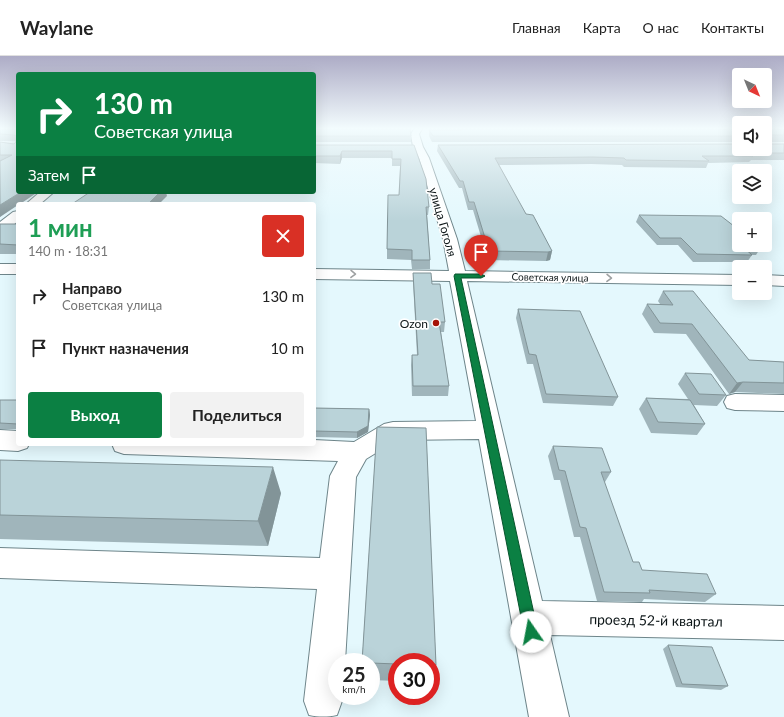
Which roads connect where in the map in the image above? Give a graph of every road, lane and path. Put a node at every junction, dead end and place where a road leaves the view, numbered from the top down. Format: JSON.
{"nodes":[{"id":1,"x":425,"y":160,"type":"edge"},
{"id":2,"x":45,"y":194,"type":"edge"},
{"id":3,"x":35,"y":202,"type":"edge"},
{"id":4,"x":16,"y":217,"type":"edge"},
{"id":5,"x":0,"y":229,"type":"edge"},
{"id":6,"x":0,"y":269,"type":"edge"},
{"id":7,"x":16,"y":270,"type":"edge"},
{"id":8,"x":316,"y":274,"type":"edge"},
{"id":9,"x":457,"y":276,"type":"junction"},
{"id":10,"x":732,"y":280,"type":"edge"},
{"id":11,"x":772,"y":280,"type":"edge"},
{"id":12,"x":784,"y":281,"type":"edge"},
{"id":13,"x":734,"y":402,"type":"dead end"},
{"id":14,"x":784,"y":403,"type":"edge"},
{"id":15,"x":489,"y":430,"type":"junction"},
{"id":16,"x":0,"y":440,"type":"edge"},
{"id":17,"x":16,"y":440,"type":"edge"},
{"id":18,"x":182,"y":446,"type":"edge"},
{"id":19,"x":357,"y":452,"type":"junction"},
{"id":20,"x":0,"y":563,"type":"edge"},
{"id":21,"x":335,"y":574,"type":"junction"},
{"id":22,"x":528,"y":618,"type":"junction"},
{"id":23,"x":784,"y":622,"type":"edge"},
{"id":24,"x":324,"y":701,"type":"dead end"},
{"id":25,"x":549,"y":717,"type":"edge"}],
"edges":[{"from":1,"to":9,"type":"street","name":"улица Гоголя"},
{"from":2,"to":3,"type":"street"},
{"from":4,"to":5,"type":"street"},
{"from":6,"to":7,"type":"street"},
{"from":8,"to":9,"type":"street","name":"Советская улица","one_way":true},
{"from":9,"to":10,"type":"street","name":"Советская улица","one_way":true},
{"from":9,"to":15,"type":"street","name":"улица Гоголя"},
{"from":11,"to":12,"type":"street"},
{"from":13,"to":14,"type":"street"},
{"from":15,"to":19,"type":"street"},
{"from":15,"to":22,"type":"street","name":"улица Гоголя"},
{"from":16,"to":17,"type":"street"},
{"from":18,"to":19,"type":"street"},
{"from":19,"to":21,"type":"street"},
{"from":20,"to":21,"type":"street"},
{"from":21,"to":24,"type":"street"},
{"from":22,"to":23,"type":"street","name":"проезд 52-й квартал"},
{"from":22,"to":25,"type":"street","name":"улица Гоголя"}]}
